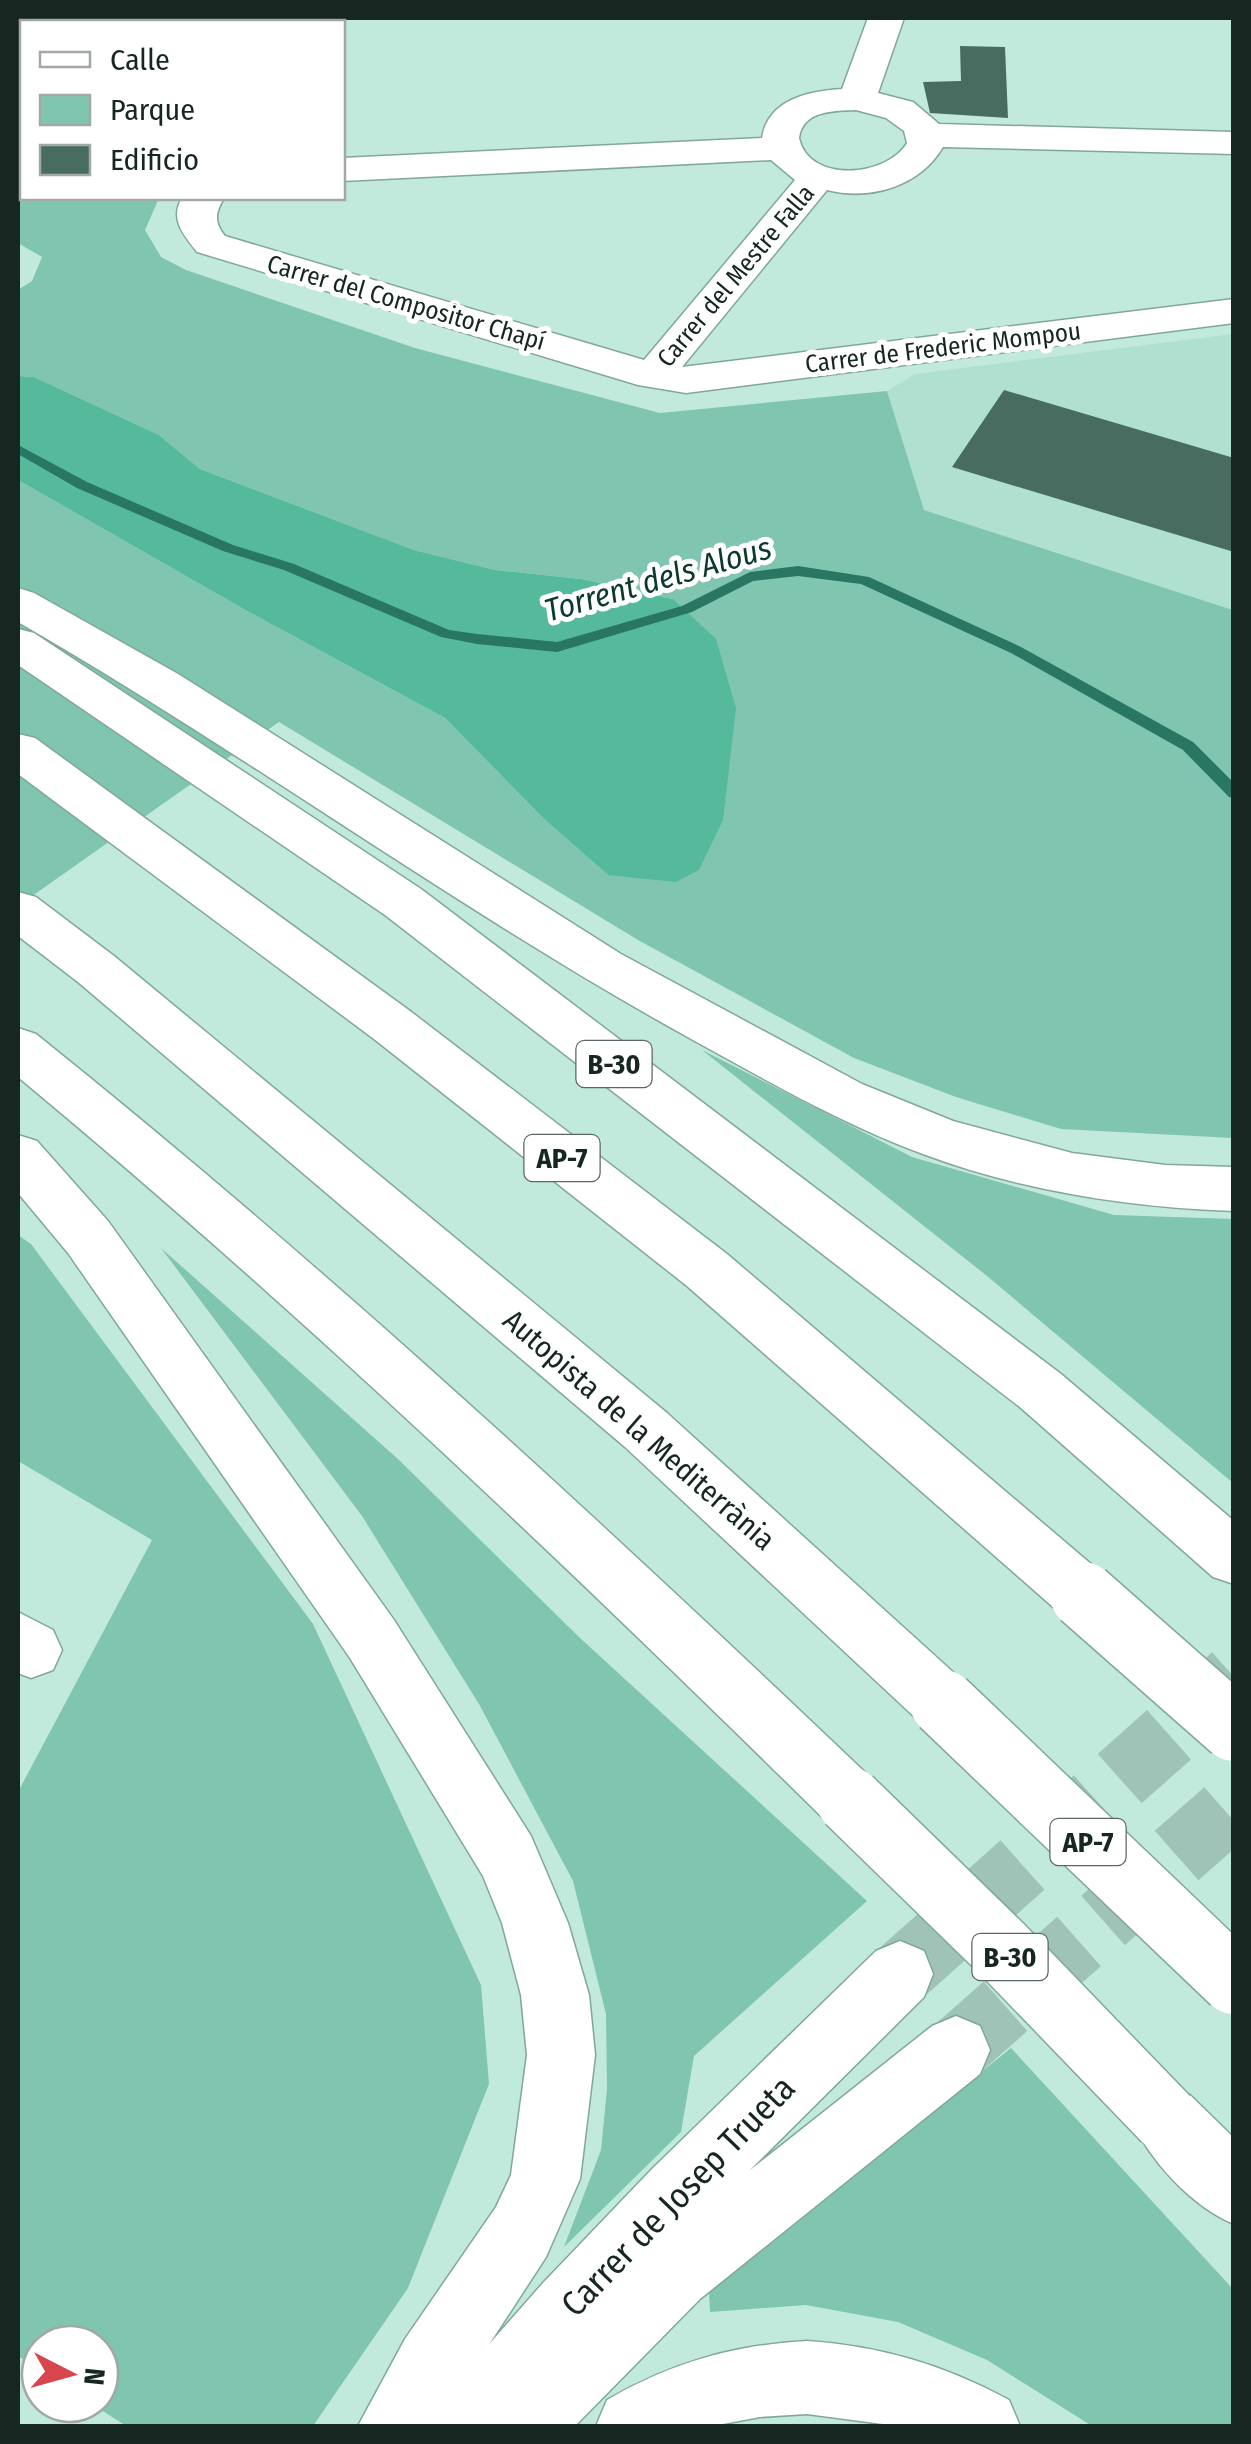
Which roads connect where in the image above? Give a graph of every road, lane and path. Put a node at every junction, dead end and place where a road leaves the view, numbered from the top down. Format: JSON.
{"nodes":[{"id":1,"x":886,"y":18,"type":"edge"},
{"id":2,"x":857,"y":99,"type":"junction"},
{"id":3,"x":927,"y":135,"type":"junction"},
{"id":4,"x":1234,"y":143,"type":"edge"},
{"id":5,"x":780,"y":148,"type":"junction"},
{"id":6,"x":345,"y":170,"type":"edge"},
{"id":7,"x":819,"y":176,"type":"junction"},
{"id":8,"x":202,"y":200,"type":"edge"},
{"id":9,"x":1234,"y":311,"type":"edge"},
{"id":10,"x":653,"y":376,"type":"junction"},
{"id":11,"x":18,"y":602,"type":"edge"},
{"id":12,"x":18,"y":644,"type":"edge"},
{"id":13,"x":18,"y":750,"type":"edge"},
{"id":14,"x":18,"y":910,"type":"edge"},
{"id":15,"x":18,"y":1048,"type":"edge"},
{"id":16,"x":18,"y":1156,"type":"edge"},
{"id":17,"x":1234,"y":1190,"type":"edge"},
{"id":18,"x":1234,"y":1558,"type":"edge"},
{"id":19,"x":1234,"y":1728,"type":"edge"},
{"id":20,"x":900,"y":1974,"type":"tunnel mouth"},
{"id":21,"x":1234,"y":1981,"type":"edge"},
{"id":22,"x":956,"y":2050,"type":"tunnel mouth"},
{"id":23,"x":1234,"y":2189,"type":"edge"},
{"id":24,"x":395,"y":2426,"type":"edge"},
{"id":25,"x":466,"y":2426,"type":"edge"},
{"id":26,"x":524,"y":2426,"type":"edge"},
{"id":27,"x":633,"y":2426,"type":"edge"},
{"id":28,"x":982,"y":2426,"type":"edge"}],
"edges":[{"from":1,"to":2,"type":"main road"},
{"from":2,"to":3,"type":"main road"},
{"from":2,"to":5,"type":"main road"},
{"from":3,"to":4,"type":"main road"},
{"from":3,"to":7,"type":"main road"},
{"from":5,"to":6,"type":"main road"},
{"from":5,"to":7,"type":"main road"},
{"from":7,"to":10,"type":"main road","name":"Carrer del Mestre Falla"},
{"from":8,"to":10,"type":"main road","name":"Carrer del Compositor Chapí"},
{"from":9,"to":10,"type":"main road","name":"Carrer de Frederic Mompou"},
{"from":11,"to":17,"type":"main road"},
{"from":12,"to":18,"type":"main road","number":"B-30"},
{"from":13,"to":19,"type":"main road","number":"AP-7","bridge":true},
{"from":14,"to":21,"type":"main road","name":"Autopista de la Mediterrània","number":"AP-7","bridge":true},
{"from":15,"to":23,"type":"main road","number":"B-30","bridge":true},
{"from":16,"to":24,"type":"main road"},
{"from":20,"to":25,"type":"main road","name":"Carrer de Josep Trueta"},
{"from":22,"to":26,"type":"main road","name":"Carrer de Josep Trueta"},
{"from":27,"to":28,"type":"main road"}]}
